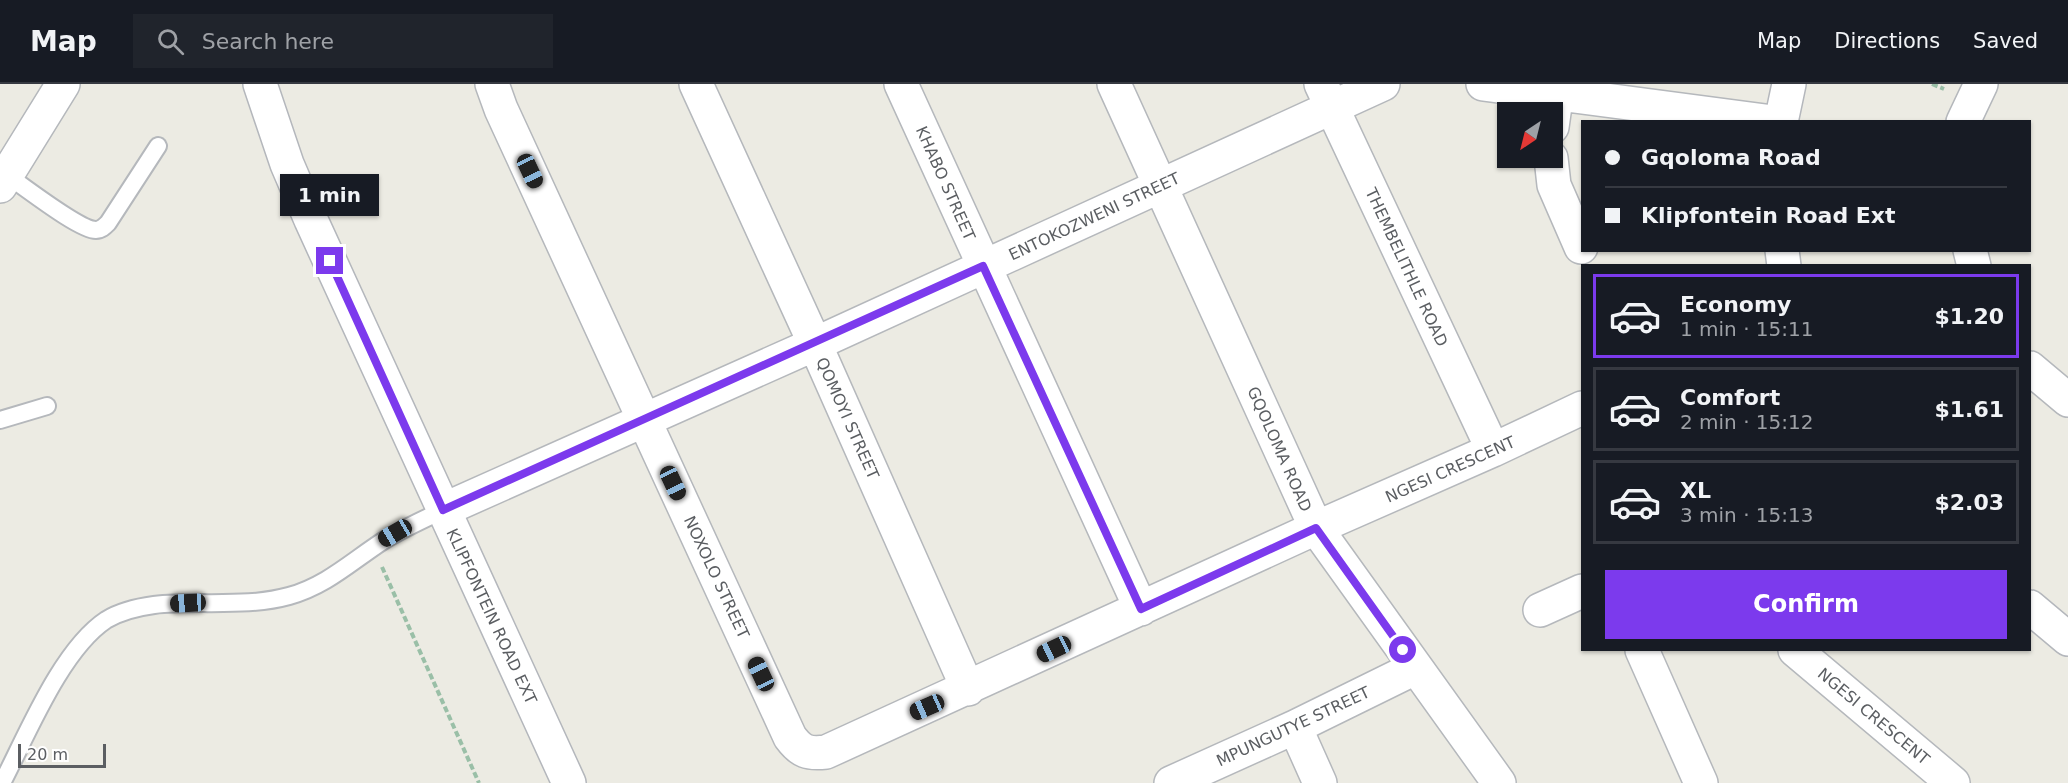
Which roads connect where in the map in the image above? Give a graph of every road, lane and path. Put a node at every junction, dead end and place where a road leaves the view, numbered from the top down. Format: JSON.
{"nodes":[{"id":1,"x":63,"y":84,"type":"edge"},
{"id":2,"x":260,"y":84,"type":"edge"},
{"id":3,"x":492,"y":84,"type":"edge"},
{"id":4,"x":696,"y":84,"type":"edge"},
{"id":5,"x":902,"y":84,"type":"edge"},
{"id":6,"x":1114,"y":84,"type":"edge"},
{"id":7,"x":1383,"y":84,"type":"edge"},
{"id":8,"x":1484,"y":84,"type":"edge"},
{"id":9,"x":1788,"y":84,"type":"edge"},
{"id":10,"x":1981,"y":84,"type":"edge"},
{"id":11,"x":1557,"y":89,"type":"edge"},
{"id":12,"x":1326,"y":95,"type":"edge"},
{"id":13,"x":1760,"y":120,"type":"edge"},
{"id":14,"x":1781,"y":120,"type":"edge"},
{"id":15,"x":1965,"y":120,"type":"edge"},
{"id":16,"x":158,"y":146,"type":"dead end"},
{"id":17,"x":1552,"y":168,"type":"edge"},
{"id":18,"x":3,"y":181,"type":"edge"},
{"id":19,"x":1161,"y":186,"type":"junction"},
{"id":20,"x":1581,"y":248,"type":"edge"},
{"id":21,"x":983,"y":266,"type":"junction"},
{"id":22,"x":815,"y":344,"type":"junction"},
{"id":23,"x":2031,"y":369,"type":"edge"},
{"id":24,"x":2068,"y":400,"type":"edge"},
{"id":25,"x":47,"y":406,"type":"dead end"},
{"id":26,"x":1581,"y":408,"type":"edge"},
{"id":27,"x":0,"y":420,"type":"edge"},
{"id":28,"x":644,"y":420,"type":"junction"},
{"id":29,"x":1493,"y":450,"type":"junction"},
{"id":30,"x":443,"y":510,"type":"junction"},
{"id":31,"x":1316,"y":528,"type":"junction"},
{"id":32,"x":373,"y":547,"type":"junction"},
{"id":33,"x":1581,"y":591,"type":"edge"},
{"id":34,"x":2031,"y":608,"type":"edge"},
{"id":35,"x":1141,"y":609,"type":"junction"},
{"id":36,"x":1540,"y":610,"type":"dead end"},
{"id":37,"x":2068,"y":639,"type":"edge"},
{"id":38,"x":1642,"y":651,"type":"edge"},
{"id":39,"x":1796,"y":651,"type":"edge"},
{"id":40,"x":1415,"y":668,"type":"junction"},
{"id":41,"x":968,"y":688,"type":"junction"},
{"id":42,"x":1295,"y":727,"type":"junction"},
{"id":43,"x":1943,"y":780,"type":"edge"},
{"id":44,"x":2,"y":783,"type":"edge"},
{"id":45,"x":479,"y":783,"type":"edge"},
{"id":46,"x":569,"y":783,"type":"edge"},
{"id":47,"x":1171,"y":783,"type":"edge"},
{"id":48,"x":1320,"y":783,"type":"edge"},
{"id":49,"x":1499,"y":783,"type":"edge"},
{"id":50,"x":1701,"y":783,"type":"edge"}],
"edges":[{"from":1,"to":18,"type":"street"},
{"from":2,"to":30,"type":"street","name":"KLIPFONTEIN ROAD EXT"},
{"from":3,"to":28,"type":"street","name":"NOXOLO STREET"},
{"from":4,"to":22,"type":"street","name":"QOMOYI STREET"},
{"from":5,"to":21,"type":"street","name":"KHABO STREET"},
{"from":6,"to":19,"type":"street","name":"GQOLOMA ROAD"},
{"from":7,"to":12,"type":"street","name":"ENTOKOZWENI STREET"},
{"from":8,"to":11,"type":"street"},
{"from":9,"to":14,"type":"street"},
{"from":10,"to":15,"type":"street"},
{"from":11,"to":13,"type":"street"},
{"from":12,"to":19,"type":"street","name":"ENTOKOZWENI STREET"},
{"from":12,"to":29,"type":"street","name":"THEMBELITHLE ROAD"},
{"from":16,"to":18,"type":"lane"},
{"from":17,"to":20,"type":"street"},
{"from":19,"to":21,"type":"street","name":"ENTOKOZWENI STREET"},
{"from":19,"to":31,"type":"street","name":"GQOLOMA ROAD"},
{"from":21,"to":22,"type":"street","name":"ENTOKOZWENI STREET"},
{"from":21,"to":35,"type":"street","name":"KHABO STREET"},
{"from":22,"to":28,"type":"street","name":"ENTOKOZWENI STREET"},
{"from":22,"to":41,"type":"street","name":"QOMOYI STREET"},
{"from":23,"to":24,"type":"street"},
{"from":25,"to":27,"type":"lane"},
{"from":26,"to":29,"type":"street","name":"NGESI CRESCENT"},
{"from":28,"to":30,"type":"street","name":"ENTOKOZWENI STREET"},
{"from":28,"to":41,"type":"street","name":"NOXOLO STREET"},
{"from":29,"to":31,"type":"street","name":"NGESI CRESCENT"},
{"from":30,"to":32,"type":"lane"},
{"from":30,"to":46,"type":"street","name":"KLIPFONTEIN ROAD EXT"},
{"from":31,"to":35,"type":"street","name":"NOXOLO STREET"},
{"from":31,"to":40,"type":"street","name":"GQOLOMA ROAD"},
{"from":32,"to":44,"type":"lane"},
{"from":32,"to":45,"type":"path"},
{"from":33,"to":36,"type":"street"},
{"from":34,"to":37,"type":"street"},
{"from":35,"to":41,"type":"street","name":"NOXOLO STREET"},
{"from":38,"to":50,"type":"street"},
{"from":39,"to":43,"type":"street","name":"NGESI CRESCENT"},
{"from":40,"to":42,"type":"street","name":"MPUNGUTYE STREET"},
{"from":40,"to":49,"type":"street","name":"GQOLOMA ROAD"},
{"from":42,"to":47,"type":"street","name":"MPUNGUTYE STREET"},
{"from":42,"to":48,"type":"street"}]}
